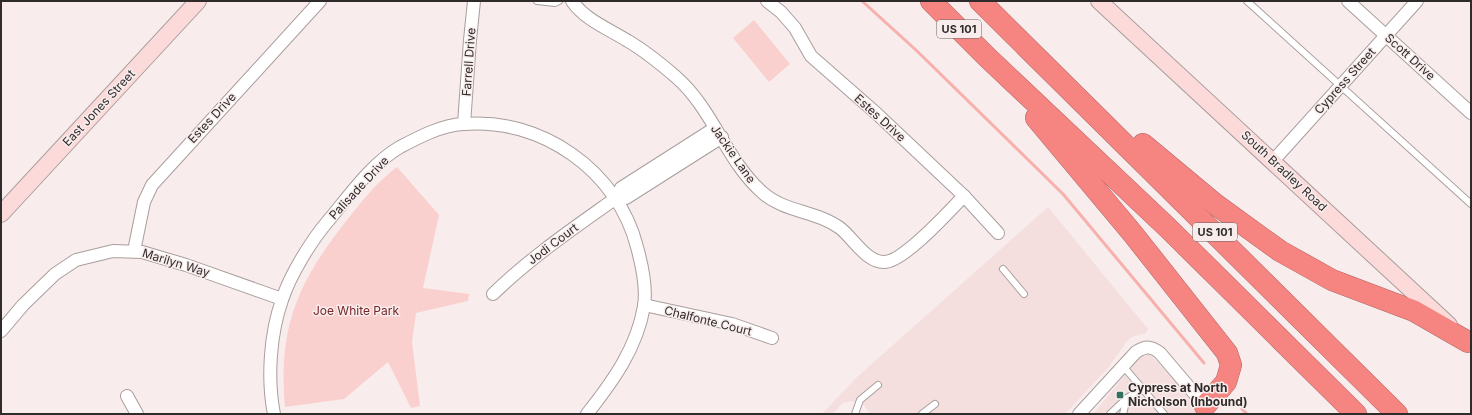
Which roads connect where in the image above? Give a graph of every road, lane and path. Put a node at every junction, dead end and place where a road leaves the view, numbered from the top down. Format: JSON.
{"nodes":[{"id":1,"x":198,"y":1,"type":"edge"},
{"id":2,"x":320,"y":1,"type":"edge"},
{"id":3,"x":474,"y":1,"type":"edge"},
{"id":4,"x":537,"y":1,"type":"edge"},
{"id":5,"x":559,"y":1,"type":"edge"},
{"id":6,"x":572,"y":1,"type":"edge"},
{"id":7,"x":767,"y":1,"type":"edge"},
{"id":8,"x":931,"y":1,"type":"edge"},
{"id":9,"x":980,"y":1,"type":"edge"},
{"id":10,"x":1100,"y":1,"type":"edge"},
{"id":11,"x":1247,"y":1,"type":"edge"},
{"id":12,"x":1348,"y":1,"type":"edge"},
{"id":13,"x":1417,"y":1,"type":"edge"},
{"id":14,"x":1386,"y":35,"type":"junction"},
{"id":15,"x":1032,"y":51,"type":"junction"},
{"id":16,"x":987,"y":57,"type":"junction"},
{"id":17,"x":1341,"y":86,"type":"junction"},
{"id":18,"x":1471,"y":113,"type":"edge"},
{"id":19,"x":464,"y":124,"type":"junction"},
{"id":20,"x":718,"y":133,"type":"junction"},
{"id":21,"x":1273,"y":161,"type":"junction"},
{"id":22,"x":964,"y":196,"type":"junction"},
{"id":23,"x":616,"y":198,"type":"junction"},
{"id":24,"x":1471,"y":204,"type":"edge"},
{"id":25,"x":1,"y":214,"type":"edge"},
{"id":26,"x":998,"y":233,"type":"dead end"},
{"id":27,"x":134,"y":251,"type":"junction"},
{"id":28,"x":1003,"y":269,"type":"dead end"},
{"id":29,"x":493,"y":294,"type":"dead end"},
{"id":30,"x":1024,"y":294,"type":"dead end"},
{"id":31,"x":282,"y":299,"type":"junction"},
{"id":32,"x":644,"y":305,"type":"junction"},
{"id":33,"x":1,"y":331,"type":"edge"},
{"id":34,"x":772,"y":338,"type":"dead end"},
{"id":35,"x":1468,"y":342,"type":"joint"},
{"id":36,"x":1123,"y":366,"type":"junction"},
{"id":37,"x":878,"y":385,"type":"dead end"},
{"id":38,"x":1142,"y":388,"type":"junction"},
{"id":39,"x":126,"y":396,"type":"dead end"},
{"id":40,"x":1127,"y":398,"type":"junction"},
{"id":41,"x":935,"y":404,"type":"dead end"},
{"id":42,"x":1205,"y":406,"type":"joint"},
{"id":43,"x":137,"y":414,"type":"edge"},
{"id":44,"x":274,"y":414,"type":"edge"},
{"id":45,"x":587,"y":414,"type":"edge"},
{"id":46,"x":855,"y":414,"type":"edge"},
{"id":47,"x":922,"y":414,"type":"edge"},
{"id":48,"x":1079,"y":414,"type":"edge"},
{"id":49,"x":1110,"y":414,"type":"edge"},
{"id":50,"x":1124,"y":414,"type":"edge"},
{"id":51,"x":1164,"y":414,"type":"edge"},
{"id":52,"x":1356,"y":414,"type":"edge"},
{"id":53,"x":1397,"y":414,"type":"edge"}],
"edges":[{"from":1,"to":25,"type":"street","name":"East Jones Street"},
{"from":2,"to":27,"type":"street","name":"Estes Drive"},
{"from":3,"to":19,"type":"street","name":"Farrell Drive"},
{"from":4,"to":5,"type":"lane"},
{"from":6,"to":20,"type":"street","name":"Jackie Lane"},
{"from":7,"to":22,"type":"street","name":"Estes Drive"},
{"from":8,"to":16,"type":"highway","number":"US 101"},
{"from":9,"to":15,"type":"highway","number":"US 101"},
{"from":10,"to":21,"type":"street","name":"South Bradley Road"},
{"from":11,"to":17,"type":"lane"},
{"from":12,"to":14,"type":"street","name":"Scott Drive"},
{"from":13,"to":14,"type":"street","name":"Cypress Street"},
{"from":14,"to":17,"type":"street","name":"Cypress Street"},
{"from":14,"to":18,"type":"street","name":"Scott Drive"},
{"from":15,"to":35,"type":"highway"},
{"from":15,"to":53,"type":"highway","number":"US 101"},
{"from":16,"to":42,"type":"highway"},
{"from":16,"to":52,"type":"highway","number":"US 101"},
{"from":17,"to":21,"type":"street","name":"Cypress Street"},
{"from":17,"to":24,"type":"lane"},
{"from":19,"to":23,"type":"street","name":"Palisade Drive"},
{"from":19,"to":31,"type":"street","name":"Palisade Drive"},
{"from":20,"to":22,"type":"street","name":"Jackie Lane"},
{"from":20,"to":23,"type":"street","name":"Jodi Court"},
{"from":21,"to":35,"type":"street","name":"South Bradley Road"},
{"from":22,"to":26,"type":"street","name":"Estes Drive"},
{"from":23,"to":29,"type":"street","name":"Jodi Court"},
{"from":23,"to":32,"type":"street","name":"Palisade Drive"},
{"from":27,"to":31,"type":"street","name":"Marilyn Way"},
{"from":27,"to":33,"type":"street","name":"Marilyn Way"},
{"from":28,"to":30,"type":"lane"},
{"from":31,"to":44,"type":"street","name":"Palisade Drive"},
{"from":32,"to":34,"type":"street","name":"Chalfonte Court"},
{"from":32,"to":45,"type":"street","name":"Palisade Drive"},
{"from":36,"to":38,"type":"lane"},
{"from":36,"to":42,"type":"street"},
{"from":36,"to":48,"type":"street"},
{"from":37,"to":46,"type":"lane"},
{"from":38,"to":40,"type":"lane"},
{"from":38,"to":51,"type":"lane"},
{"from":39,"to":43,"type":"street"},
{"from":40,"to":49,"type":"lane"},
{"from":40,"to":50,"type":"lane"},
{"from":41,"to":47,"type":"lane"}]}
